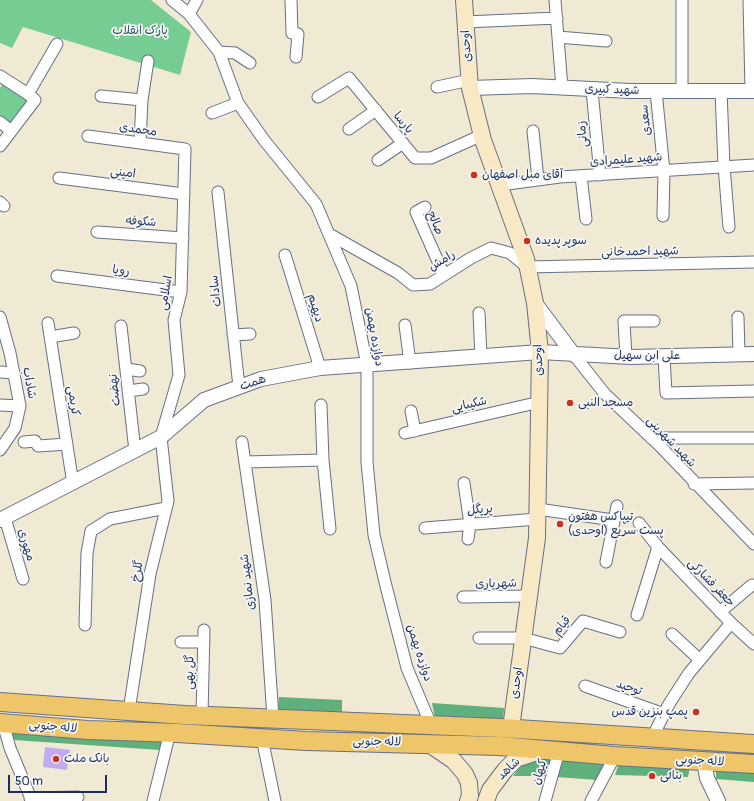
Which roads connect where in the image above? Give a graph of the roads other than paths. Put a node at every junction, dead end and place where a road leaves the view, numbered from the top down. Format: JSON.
{"nodes":[{"id":1,"x":172,"y":0,"type":"edge"},
{"id":2,"x":198,"y":0,"type":"edge"},
{"id":3,"x":291,"y":0,"type":"edge"},
{"id":4,"x":464,"y":0,"type":"edge"},
{"id":5,"x":556,"y":0,"type":"edge"},
{"id":6,"x":682,"y":0,"type":"edge"},
{"id":7,"x":749,"y":0,"type":"edge"},
{"id":8,"x":189,"y":14,"type":"junction"},
{"id":9,"x":557,"y":18,"type":"junction"},
{"id":10,"x":465,"y":22,"type":"junction"},
{"id":11,"x":558,"y":38,"type":"junction"},
{"id":12,"x":606,"y":41,"type":"dead end"},
{"id":13,"x":57,"y":44,"type":"dead end"},
{"id":14,"x":219,"y":52,"type":"junction"},
{"id":15,"x":296,"y":57,"type":"dead end"},
{"id":16,"x":148,"y":61,"type":"dead end"},
{"id":17,"x":250,"y":63,"type":"dead end"},
{"id":18,"x":1,"y":78,"type":"edge"},
{"id":19,"x":470,"y":84,"type":"junction"},
{"id":20,"x":437,"y":87,"type":"dead end"},
{"id":21,"x":562,"y":88,"type":"junction"},
{"id":22,"x":592,"y":90,"type":"junction"},
{"id":23,"x":656,"y":91,"type":"junction"},
{"id":24,"x":682,"y":91,"type":"junction"},
{"id":25,"x":721,"y":91,"type":"junction"},
{"id":26,"x":753,"y":91,"type":"edge"},
{"id":27,"x":28,"y":94,"type":"junction"},
{"id":28,"x":101,"y":96,"type":"dead end"},
{"id":29,"x":318,"y":97,"type":"dead end"},
{"id":30,"x":142,"y":100,"type":"junction"},
{"id":31,"x":238,"y":104,"type":"junction"},
{"id":32,"x":376,"y":110,"type":"junction"},
{"id":33,"x":212,"y":113,"type":"dead end"},
{"id":34,"x":0,"y":122,"type":"edge"},
{"id":35,"x":349,"y":129,"type":"dead end"},
{"id":36,"x":11,"y":131,"type":"junction"},
{"id":37,"x":533,"y":131,"type":"dead end"},
{"id":38,"x":482,"y":135,"type":"junction"},
{"id":39,"x":88,"y":136,"type":"dead end"},
{"id":40,"x":140,"y":143,"type":"junction"},
{"id":41,"x":403,"y":143,"type":"junction"},
{"id":42,"x":0,"y":146,"type":"edge"},
{"id":43,"x":185,"y":149,"type":"joint"},
{"id":44,"x":378,"y":160,"type":"dead end"},
{"id":45,"x":754,"y":165,"type":"edge"},
{"id":46,"x":724,"y":166,"type":"junction"},
{"id":47,"x":664,"y":171,"type":"junction"},
{"id":48,"x":600,"y":175,"type":"junction"},
{"id":49,"x":581,"y":176,"type":"junction"},
{"id":50,"x":59,"y":178,"type":"dead end"},
{"id":51,"x":538,"y":180,"type":"junction"},
{"id":52,"x":500,"y":185,"type":"junction"},
{"id":53,"x":218,"y":192,"type":"dead end"},
{"id":54,"x":184,"y":194,"type":"junction"},
{"id":55,"x":425,"y":207,"type":"dead end"},
{"id":56,"x":663,"y":216,"type":"dead end"},
{"id":57,"x":586,"y":220,"type":"dead end"},
{"id":58,"x":729,"y":227,"type":"dead end"},
{"id":59,"x":97,"y":232,"type":"dead end"},
{"id":60,"x":329,"y":234,"type":"junction"},
{"id":61,"x":183,"y":238,"type":"junction"},
{"id":62,"x":285,"y":255,"type":"dead end"},
{"id":63,"x":754,"y":262,"type":"edge"},
{"id":64,"x":527,"y":267,"type":"junction"},
{"id":65,"x":444,"y":275,"type":"junction"},
{"id":66,"x":56,"y":276,"type":"dead end"},
{"id":67,"x":181,"y":292,"type":"junction"},
{"id":68,"x":535,"y":304,"type":"junction"},
{"id":69,"x":478,"y":313,"type":"dead end"},
{"id":70,"x":0,"y":317,"type":"edge"},
{"id":71,"x":738,"y":317,"type":"dead end"},
{"id":72,"x":654,"y":321,"type":"dead end"},
{"id":73,"x":48,"y":323,"type":"dead end"},
{"id":74,"x":405,"y":325,"type":"dead end"},
{"id":75,"x":121,"y":326,"type":"dead end"},
{"id":76,"x":74,"y":333,"type":"dead end"},
{"id":77,"x":250,"y":334,"type":"dead end"},
{"id":78,"x":233,"y":335,"type":"junction"},
{"id":79,"x":50,"y":337,"type":"junction"},
{"id":80,"x":540,"y":352,"type":"junction"},
{"id":81,"x":739,"y":354,"type":"junction"},
{"id":82,"x":754,"y":354,"type":"edge"},
{"id":83,"x":574,"y":355,"type":"junction"},
{"id":84,"x":664,"y":356,"type":"junction"},
{"id":85,"x":481,"y":357,"type":"junction"},
{"id":86,"x":626,"y":357,"type":"junction"},
{"id":87,"x":410,"y":363,"type":"junction"},
{"id":88,"x":367,"y":365,"type":"junction"},
{"id":89,"x":320,"y":368,"type":"junction"},
{"id":90,"x":126,"y":369,"type":"junction"},
{"id":91,"x":140,"y":371,"type":"dead end"},
{"id":92,"x":0,"y":372,"type":"edge"},
{"id":93,"x":14,"y":373,"type":"junction"},
{"id":94,"x":239,"y":387,"type":"junction"},
{"id":95,"x":144,"y":389,"type":"dead end"},
{"id":96,"x":128,"y":391,"type":"junction"},
{"id":97,"x":754,"y":391,"type":"edge"},
{"id":98,"x":540,"y":402,"type":"junction"},
{"id":99,"x":0,"y":405,"type":"edge"},
{"id":100,"x":321,"y":405,"type":"dead end"},
{"id":101,"x":20,"y":406,"type":"junction"},
{"id":102,"x":411,"y":411,"type":"dead end"},
{"id":103,"x":161,"y":437,"type":"junction"},
{"id":104,"x":651,"y":438,"type":"junction"},
{"id":105,"x":754,"y":438,"type":"edge"},
{"id":106,"x":24,"y":442,"type":"dead end"},
{"id":107,"x":242,"y":442,"type":"dead end"},
{"id":108,"x":67,"y":444,"type":"junction"},
{"id":109,"x":1,"y":447,"type":"edge"},
{"id":110,"x":135,"y":451,"type":"junction"},
{"id":111,"x":323,"y":460,"type":"junction"},
{"id":112,"x":245,"y":462,"type":"junction"},
{"id":113,"x":464,"y":483,"type":"dead end"},
{"id":114,"x":754,"y":483,"type":"edge"},
{"id":115,"x":73,"y":484,"type":"junction"},
{"id":116,"x":694,"y":484,"type":"junction"},
{"id":117,"x":617,"y":506,"type":"dead end"},
{"id":118,"x":166,"y":508,"type":"junction"},
{"id":119,"x":538,"y":514,"type":"junction"},
{"id":120,"x":2,"y":519,"type":"edge"},
{"id":121,"x":613,"y":520,"type":"junction"},
{"id":122,"x":639,"y":523,"type":"dead end"},
{"id":123,"x":470,"y":524,"type":"junction"},
{"id":124,"x":425,"y":528,"type":"dead end"},
{"id":125,"x":330,"y":530,"type":"dead end"},
{"id":126,"x":468,"y":539,"type":"dead end"},
{"id":127,"x":754,"y":544,"type":"edge"},
{"id":128,"x":658,"y":547,"type":"junction"},
{"id":129,"x":606,"y":562,"type":"dead end"},
{"id":130,"x":23,"y":579,"type":"dead end"},
{"id":131,"x":752,"y":585,"type":"dead end"},
{"id":132,"x":529,"y":596,"type":"junction"},
{"id":133,"x":463,"y":597,"type":"dead end"},
{"id":134,"x":720,"y":612,"type":"junction"},
{"id":135,"x":637,"y":615,"type":"dead end"},
{"id":136,"x":731,"y":623,"type":"junction"},
{"id":137,"x":85,"y":625,"type":"dead end"},
{"id":138,"x":204,"y":630,"type":"dead end"},
{"id":139,"x":620,"y":632,"type":"dead end"},
{"id":140,"x":672,"y":634,"type":"dead end"},
{"id":141,"x":478,"y":638,"type":"dead end"},
{"id":142,"x":523,"y":638,"type":"junction"},
{"id":143,"x":181,"y":642,"type":"dead end"},
{"id":144,"x":204,"y":642,"type":"junction"},
{"id":145,"x":754,"y":644,"type":"edge"},
{"id":146,"x":700,"y":660,"type":"junction"},
{"id":147,"x":585,"y":686,"type":"dead end"},
{"id":148,"x":0,"y":702,"type":"edge"},
{"id":149,"x":27,"y":704,"type":"junction"},
{"id":150,"x":95,"y":710,"type":"junction"},
{"id":151,"x":129,"y":711,"type":"junction"},
{"id":152,"x":664,"y":714,"type":"junction"},
{"id":153,"x":202,"y":715,"type":"junction"},
{"id":154,"x":272,"y":718,"type":"junction"},
{"id":155,"x":4,"y":723,"type":"edge"},
{"id":156,"x":432,"y":725,"type":"junction"},
{"id":157,"x":511,"y":728,"type":"junction"},
{"id":158,"x":84,"y":730,"type":"junction"},
{"id":159,"x":170,"y":732,"type":"junction"},
{"id":160,"x":262,"y":738,"type":"junction"},
{"id":161,"x":652,"y":738,"type":"junction"},
{"id":162,"x":429,"y":744,"type":"junction"},
{"id":163,"x":754,"y":744,"type":"edge"},
{"id":164,"x":5,"y":748,"type":"edge"},
{"id":165,"x":551,"y":751,"type":"junction"},
{"id":166,"x":615,"y":756,"type":"junction"},
{"id":167,"x":704,"y":761,"type":"junction"},
{"id":168,"x":754,"y":764,"type":"edge"},
{"id":169,"x":78,"y":796,"type":"dead end"},
{"id":170,"x":31,"y":800,"type":"edge"},
{"id":171,"x":153,"y":801,"type":"edge"},
{"id":172,"x":275,"y":801,"type":"edge"},
{"id":173,"x":468,"y":801,"type":"edge"},
{"id":174,"x":486,"y":801,"type":"edge"},
{"id":175,"x":545,"y":801,"type":"edge"},
{"id":176,"x":591,"y":801,"type":"edge"},
{"id":177,"x":718,"y":801,"type":"edge"}],
"edges":[{"from":1,"to":8,"type":"street","name":"دوازده بهمن"},
{"from":2,"to":8,"type":"street"},
{"from":3,"to":15,"type":"street"},
{"from":4,"to":10,"type":"main road","name":"اوحدی"},
{"from":5,"to":9,"type":"street"},
{"from":6,"to":24,"type":"street"},
{"from":7,"to":26,"type":"street"},
{"from":8,"to":14,"type":"street","name":"دوازده بهمن"},
{"from":9,"to":10,"type":"street"},
{"from":9,"to":11,"type":"street"},
{"from":10,"to":19,"type":"main road","name":"اوحدی"},
{"from":11,"to":12,"type":"street"},
{"from":11,"to":21,"type":"street"},
{"from":13,"to":27,"type":"street"},
{"from":14,"to":17,"type":"street"},
{"from":14,"to":31,"type":"street","name":"دوازده بهمن"},
{"from":16,"to":30,"type":"street"},
{"from":18,"to":27,"type":"street"},
{"from":19,"to":20,"type":"street"},
{"from":19,"to":21,"type":"street","name":"شهید کبیری"},
{"from":19,"to":38,"type":"main road","name":"اوحدی"},
{"from":21,"to":22,"type":"street","name":"شهید کبیری"},
{"from":22,"to":23,"type":"street","name":"شهید کبیری"},
{"from":22,"to":48,"type":"street","name":"زمانی"},
{"from":23,"to":24,"type":"street","name":"شهید کبیری"},
{"from":23,"to":47,"type":"street","name":"سعدی"},
{"from":24,"to":25,"type":"street","name":"شهید کبیری"},
{"from":25,"to":26,"type":"street","name":"شهید کبیری"},
{"from":25,"to":46,"type":"street"},
{"from":27,"to":36,"type":"street"},
{"from":28,"to":30,"type":"street"},
{"from":29,"to":32,"type":"street","name":"پارسا"},
{"from":30,"to":40,"type":"street"},
{"from":31,"to":33,"type":"street"},
{"from":31,"to":60,"type":"street","name":"دوازده بهمن"},
{"from":32,"to":35,"type":"street"},
{"from":32,"to":41,"type":"street","name":"پارسا"},
{"from":34,"to":36,"type":"street"},
{"from":36,"to":42,"type":"street"},
{"from":37,"to":51,"type":"street"},
{"from":38,"to":41,"type":"street","name":"پارسا"},
{"from":38,"to":52,"type":"main road","name":"اوحدی"},
{"from":39,"to":40,"type":"street","name":"محمدی"},
{"from":40,"to":43,"type":"street","name":"محمدی"},
{"from":41,"to":44,"type":"street"},
{"from":43,"to":54,"type":"street","name":"اسلامی"},
{"from":45,"to":46,"type":"street","name":"شهید علیمرادی"},
{"from":46,"to":47,"type":"street","name":"شهید علیمرادی"},
{"from":46,"to":58,"type":"street"},
{"from":47,"to":48,"type":"street","name":"شهید علیمرادی"},
{"from":47,"to":56,"type":"street","name":"سعدی"},
{"from":48,"to":49,"type":"street","name":"شهید علیمرادی"},
{"from":49,"to":51,"type":"street","name":"شهید علیمرادی"},
{"from":49,"to":57,"type":"street"},
{"from":50,"to":54,"type":"street","name":"امینی"},
{"from":51,"to":52,"type":"street","name":"شهید علیمرادی"},
{"from":52,"to":64,"type":"main road","name":"اوحدی"},
{"from":53,"to":78,"type":"street","name":"سادات"},
{"from":54,"to":61,"type":"street","name":"اسلامی"},
{"from":55,"to":65,"type":"street","name":"صالح"},
{"from":59,"to":61,"type":"street","name":"شکوفه"},
{"from":60,"to":65,"type":"street","name":"رامش"},
{"from":60,"to":88,"type":"street","name":"دوازده بهمن"},
{"from":61,"to":67,"type":"street","name":"اسلامی"},
{"from":62,"to":89,"type":"street","name":"دیهیم"},
{"from":63,"to":64,"type":"street","name":"شهید احمدخانی"},
{"from":64,"to":65,"type":"street","name":"رامش"},
{"from":64,"to":68,"type":"main road","name":"اوحدی"},
{"from":66,"to":67,"type":"street","name":"رویا"},
{"from":67,"to":103,"type":"street","name":"اسلامی"},
{"from":68,"to":80,"type":"main road","name":"اوحدی"},
{"from":68,"to":83,"type":"street"},
{"from":69,"to":85,"type":"street"},
{"from":70,"to":93,"type":"street","name":"شاداب"},
{"from":71,"to":81,"type":"street"},
{"from":72,"to":86,"type":"street"},
{"from":73,"to":79,"type":"street","name":"کریمی"},
{"from":74,"to":87,"type":"street"},
{"from":75,"to":90,"type":"street","name":"نهضت"},
{"from":76,"to":79,"type":"street"},
{"from":77,"to":78,"type":"street"},
{"from":78,"to":94,"type":"street","name":"سادات"},
{"from":79,"to":108,"type":"street","name":"کریمی"},
{"from":80,"to":83,"type":"street","name":"علی ابن سهیل"},
{"from":80,"to":85,"type":"street","name":"همت"},
{"from":80,"to":98,"type":"main road","name":"اوحدی"},
{"from":81,"to":82,"type":"street","name":"علی ابن سهیل"},
{"from":81,"to":84,"type":"street","name":"علی ابن سهیل"},
{"from":83,"to":86,"type":"street","name":"علی ابن سهیل"},
{"from":83,"to":104,"type":"street","name":"شهید شهرینی"},
{"from":84,"to":86,"type":"street","name":"علی ابن سهیل"},
{"from":84,"to":97,"type":"street"},
{"from":85,"to":87,"type":"street","name":"همت"},
{"from":87,"to":88,"type":"street","name":"همت"},
{"from":88,"to":89,"type":"street","name":"همت"},
{"from":88,"to":156,"type":"street","name":"دوازده بهمن"},
{"from":89,"to":94,"type":"street","name":"همت"},
{"from":90,"to":91,"type":"street"},
{"from":90,"to":96,"type":"street","name":"نهضت"},
{"from":92,"to":93,"type":"street"},
{"from":93,"to":101,"type":"street","name":"شاداب"},
{"from":94,"to":103,"type":"street","name":"همت"},
{"from":95,"to":96,"type":"street"},
{"from":96,"to":110,"type":"street","name":"نهضت"},
{"from":98,"to":102,"type":"street","name":"شکیبایی"},
{"from":98,"to":119,"type":"main road","name":"اوحدی"},
{"from":99,"to":101,"type":"street"},
{"from":100,"to":111,"type":"street"},
{"from":101,"to":109,"type":"street","name":"شاداب"},
{"from":103,"to":110,"type":"street","name":"همت"},
{"from":103,"to":118,"type":"street","name":"گلرخ"},
{"from":104,"to":105,"type":"street"},
{"from":104,"to":116,"type":"street","name":"شهید شهرینی"},
{"from":106,"to":108,"type":"street"},
{"from":107,"to":112,"type":"street","name":"شهید نمازی"},
{"from":108,"to":115,"type":"street","name":"کریمی"},
{"from":110,"to":115,"type":"street","name":"همت"},
{"from":111,"to":112,"type":"street"},
{"from":111,"to":125,"type":"street"},
{"from":112,"to":154,"type":"street","name":"شهید نمازی"},
{"from":113,"to":123,"type":"street"},
{"from":114,"to":116,"type":"street"},
{"from":115,"to":120,"type":"street","name":"همت"},
{"from":116,"to":127,"type":"street","name":"شهید شهرینی"},
{"from":117,"to":121,"type":"street"},
{"from":118,"to":137,"type":"street"},
{"from":118,"to":151,"type":"street","name":"گلرخ"},
{"from":119,"to":121,"type":"street","name":"پریگل"},
{"from":119,"to":123,"type":"street","name":"پریگل"},
{"from":119,"to":132,"type":"main road","name":"اوحدی"},
{"from":120,"to":130,"type":"street","name":"مهوری"},
{"from":121,"to":129,"type":"street"},
{"from":122,"to":128,"type":"street","name":"جعفر فشارکی"},
{"from":123,"to":124,"type":"street","name":"پریگل"},
{"from":123,"to":126,"type":"street"},
{"from":128,"to":134,"type":"street","name":"جعفر فشارکی"},
{"from":128,"to":135,"type":"street"},
{"from":131,"to":134,"type":"street"},
{"from":132,"to":133,"type":"street","name":"شهریاری"},
{"from":132,"to":142,"type":"main road","name":"اوحدی"},
{"from":134,"to":136,"type":"street","name":"جعفر فشارکی"},
{"from":136,"to":145,"type":"street"},
{"from":136,"to":146,"type":"street","name":"جعفر فشارکی"},
{"from":138,"to":144,"type":"street","name":"گل بهی"},
{"from":139,"to":142,"type":"street","name":"قیام"},
{"from":140,"to":146,"type":"street"},
{"from":141,"to":142,"type":"street"},
{"from":142,"to":157,"type":"main road","name":"اوحدی"},
{"from":143,"to":144,"type":"street"},
{"from":144,"to":153,"type":"street","name":"گل بهی"},
{"from":146,"to":152,"type":"street","name":"جعفر فشارکی"},
{"from":147,"to":152,"type":"street","name":"توحید"},
{"from":148,"to":149,"type":"main road","name":"لاله جنوبی"},
{"from":149,"to":150,"type":"main road","name":"لاله جنوبی"},
{"from":149,"to":155,"type":"main road"},
{"from":150,"to":151,"type":"main road","name":"لاله جنوبی"},
{"from":150,"to":158,"type":"main road"},
{"from":151,"to":153,"type":"main road","name":"لاله جنوبی"},
{"from":152,"to":161,"type":"street","name":"جعفر فشارکی"},
{"from":153,"to":154,"type":"main road","name":"لاله جنوبی"},
{"from":154,"to":156,"type":"main road","name":"لاله جنوبی"},
{"from":155,"to":158,"type":"main road","name":"لاله جنوبی"},
{"from":155,"to":164,"type":"street"},
{"from":156,"to":157,"type":"main road","name":"لاله جنوبی"},
{"from":157,"to":161,"type":"main road","name":"لاله جنوبی"},
{"from":158,"to":159,"type":"main road","name":"لاله جنوبی"},
{"from":159,"to":160,"type":"main road","name":"لاله جنوبی"},
{"from":159,"to":171,"type":"street"},
{"from":160,"to":162,"type":"main road","name":"لاله جنوبی"},
{"from":160,"to":172,"type":"street"},
{"from":161,"to":163,"type":"main road","name":"لاله جنوبی"},
{"from":162,"to":165,"type":"main road","name":"لاله جنوبی"},
{"from":162,"to":173,"type":"main road"},
{"from":164,"to":170,"type":"street"},
{"from":165,"to":166,"type":"main road","name":"لاله جنوبی"},
{"from":165,"to":174,"type":"main road","name":"شاهد"},
{"from":165,"to":175,"type":"street","name":"کیهان"},
{"from":166,"to":167,"type":"main road","name":"لاله جنوبی"},
{"from":166,"to":176,"type":"street"},
{"from":167,"to":168,"type":"main road","name":"لاله جنوبی"},
{"from":167,"to":177,"type":"street"},
{"from":169,"to":170,"type":"street"}]}
